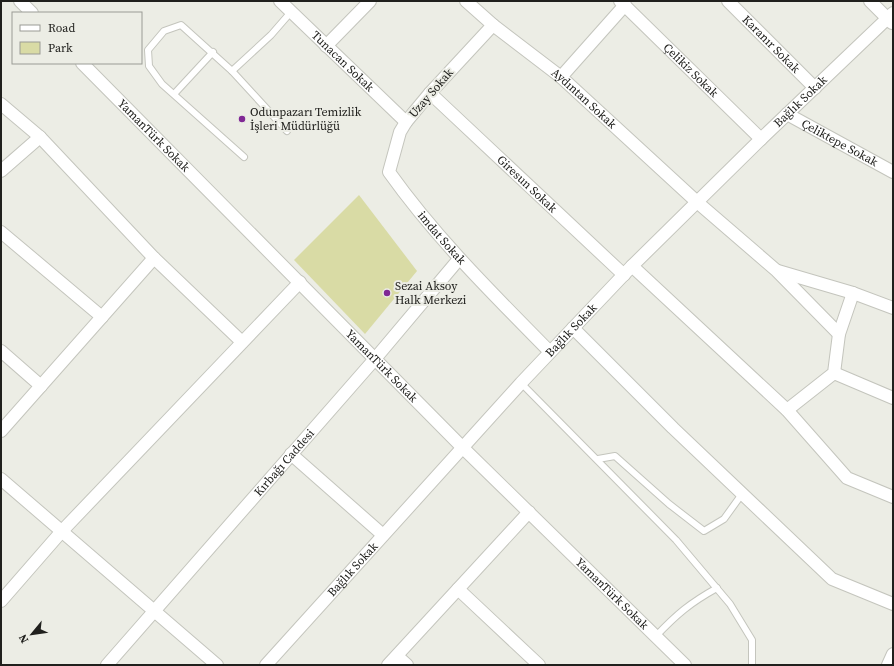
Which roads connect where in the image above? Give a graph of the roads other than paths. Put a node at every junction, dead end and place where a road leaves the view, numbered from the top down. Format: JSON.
{"nodes":[{"id":1,"x":20,"y":1,"type":"edge"},
{"id":2,"x":280,"y":1,"type":"edge"},
{"id":3,"x":370,"y":1,"type":"edge"},
{"id":4,"x":466,"y":1,"type":"edge"},
{"id":5,"x":728,"y":1,"type":"edge"},
{"id":6,"x":870,"y":1,"type":"edge"},
{"id":7,"x":622,"y":3,"type":"edge"},
{"id":8,"x":31,"y":12,"type":"edge"},
{"id":9,"x":291,"y":12,"type":"junction"},
{"id":10,"x":891,"y":19,"type":"edge"},
{"id":11,"x":493,"y":25,"type":"junction"},
{"id":12,"x":326,"y":46,"type":"junction"},
{"id":13,"x":212,"y":52,"type":"junction"},
{"id":14,"x":83,"y":64,"type":"edge"},
{"id":15,"x":232,"y":71,"type":"junction"},
{"id":16,"x":561,"y":77,"type":"junction"},
{"id":17,"x":814,"y":88,"type":"junction"},
{"id":18,"x":175,"y":93,"type":"junction"},
{"id":19,"x":430,"y":93,"type":"junction"},
{"id":20,"x":1,"y":104,"type":"edge"},
{"id":21,"x":787,"y":114,"type":"junction"},
{"id":22,"x":406,"y":122,"type":"junction"},
{"id":23,"x":287,"y":131,"type":"dead end"},
{"id":24,"x":40,"y":137,"type":"junction"},
{"id":25,"x":761,"y":139,"type":"junction"},
{"id":26,"x":244,"y":157,"type":"dead end"},
{"id":27,"x":1,"y":171,"type":"edge"},
{"id":28,"x":389,"y":172,"type":"joint"},
{"id":29,"x":893,"y":172,"type":"edge"},
{"id":30,"x":697,"y":202,"type":"junction"},
{"id":31,"x":1,"y":232,"type":"edge"},
{"id":32,"x":154,"y":258,"type":"junction"},
{"id":33,"x":459,"y":259,"type":"junction"},
{"id":34,"x":632,"y":266,"type":"junction"},
{"id":35,"x":777,"y":271,"type":"junction"},
{"id":36,"x":624,"y":275,"type":"junction"},
{"id":37,"x":300,"y":282,"type":"junction"},
{"id":38,"x":853,"y":293,"type":"junction"},
{"id":39,"x":893,"y":308,"type":"edge"},
{"id":40,"x":102,"y":316,"type":"junction"},
{"id":41,"x":573,"y":328,"type":"junction"},
{"id":42,"x":839,"y":334,"type":"junction"},
{"id":43,"x":242,"y":342,"type":"junction"},
{"id":44,"x":1,"y":351,"type":"edge"},
{"id":45,"x":550,"y":352,"type":"junction"},
{"id":46,"x":374,"y":360,"type":"junction"},
{"id":47,"x":834,"y":373,"type":"junction"},
{"id":48,"x":521,"y":383,"type":"junction"},
{"id":49,"x":41,"y":386,"type":"junction"},
{"id":50,"x":893,"y":398,"type":"edge"},
{"id":51,"x":786,"y":410,"type":"junction"},
{"id":52,"x":1,"y":431,"type":"edge"},
{"id":53,"x":462,"y":447,"type":"junction"},
{"id":54,"x":291,"y":454,"type":"junction"},
{"id":55,"x":598,"y":459,"type":"junction"},
{"id":56,"x":1,"y":479,"type":"edge"},
{"id":57,"x":742,"y":494,"type":"junction"},
{"id":58,"x":893,"y":497,"type":"edge"},
{"id":59,"x":529,"y":512,"type":"junction"},
{"id":60,"x":62,"y":531,"type":"junction"},
{"id":61,"x":383,"y":535,"type":"junction"},
{"id":62,"x":717,"y":588,"type":"junction"},
{"id":63,"x":458,"y":589,"type":"junction"},
{"id":64,"x":1,"y":601,"type":"edge"},
{"id":65,"x":893,"y":604,"type":"edge"},
{"id":66,"x":155,"y":611,"type":"junction"},
{"id":67,"x":656,"y":636,"type":"junction"},
{"id":68,"x":893,"y":654,"type":"edge"},
{"id":69,"x":397,"y":656,"type":"junction"},
{"id":70,"x":107,"y":665,"type":"edge"},
{"id":71,"x":217,"y":665,"type":"edge"},
{"id":72,"x":266,"y":665,"type":"edge"},
{"id":73,"x":388,"y":665,"type":"edge"},
{"id":74,"x":407,"y":665,"type":"edge"},
{"id":75,"x":539,"y":665,"type":"edge"},
{"id":76,"x":686,"y":665,"type":"edge"},
{"id":77,"x":752,"y":665,"type":"edge"},
{"id":78,"x":888,"y":665,"type":"edge"}],
"edges":[{"from":1,"to":8,"type":"street"},
{"from":2,"to":9,"type":"street","name":"Tunacan Sokak"},
{"from":3,"to":12,"type":"street"},
{"from":4,"to":11,"type":"street","name":"Aydıntan Sokak"},
{"from":5,"to":17,"type":"street","name":"Karanır Sokak"},
{"from":6,"to":10,"type":"street"},
{"from":7,"to":16,"type":"street"},
{"from":7,"to":25,"type":"street","name":"Çelikiz Sokak"},
{"from":9,"to":12,"type":"street","name":"Tunacan Sokak"},
{"from":9,"to":15,"type":"lane"},
{"from":10,"to":17,"type":"street","name":"Bağlık Sokak"},
{"from":11,"to":16,"type":"street","name":"Aydıntan Sokak"},
{"from":11,"to":19,"type":"street","name":"Uzay Sokak"},
{"from":12,"to":22,"type":"street","name":"Tunacan Sokak"},
{"from":13,"to":15,"type":"lane"},
{"from":13,"to":18,"type":"lane"},
{"from":13,"to":18,"type":"lane"},
{"from":14,"to":37,"type":"street","name":"YamanTürk Sokak"},
{"from":15,"to":23,"type":"lane"},
{"from":16,"to":30,"type":"street","name":"Aydıntan Sokak"},
{"from":17,"to":21,"type":"street","name":"Bağlık Sokak"},
{"from":18,"to":26,"type":"lane"},
{"from":19,"to":22,"type":"street","name":"Uzay Sokak"},
{"from":19,"to":36,"type":"street","name":"Giresun Sokak"},
{"from":20,"to":24,"type":"street"},
{"from":21,"to":25,"type":"street","name":"Bağlık Sokak"},
{"from":21,"to":29,"type":"street","name":"Çeliktepe Sokak"},
{"from":22,"to":28,"type":"street","name":"Uzay Sokak"},
{"from":24,"to":27,"type":"street"},
{"from":24,"to":32,"type":"street"},
{"from":25,"to":30,"type":"street","name":"Bağlık Sokak"},
{"from":28,"to":33,"type":"street","name":"imdat Sokak"},
{"from":30,"to":34,"type":"street","name":"Bağlık Sokak"},
{"from":30,"to":35,"type":"street","name":"Aydıntan Sokak"},
{"from":31,"to":40,"type":"street"},
{"from":32,"to":40,"type":"street"},
{"from":32,"to":43,"type":"street"},
{"from":33,"to":45,"type":"street","name":"imdat Sokak"},
{"from":33,"to":46,"type":"street","name":"Kırbağı Caddesi"},
{"from":34,"to":36,"type":"street","name":"Bağlık Sokak"},
{"from":34,"to":51,"type":"street"},
{"from":35,"to":38,"type":"street"},
{"from":35,"to":42,"type":"street","name":"Aydıntan Sokak"},
{"from":36,"to":41,"type":"street","name":"Bağlık Sokak"},
{"from":37,"to":43,"type":"street"},
{"from":37,"to":46,"type":"street","name":"YamanTürk Sokak"},
{"from":38,"to":39,"type":"street"},
{"from":38,"to":42,"type":"street"},
{"from":40,"to":49,"type":"street"},
{"from":41,"to":45,"type":"street","name":"Bağlık Sokak"},
{"from":41,"to":57,"type":"street"},
{"from":42,"to":47,"type":"street"},
{"from":43,"to":60,"type":"street"},
{"from":44,"to":49,"type":"street"},
{"from":45,"to":48,"type":"street","name":"Bağlık Sokak"},
{"from":46,"to":53,"type":"street","name":"YamanTürk Sokak"},
{"from":46,"to":54,"type":"street","name":"Kırbağı Caddesi"},
{"from":47,"to":50,"type":"street"},
{"from":47,"to":51,"type":"street"},
{"from":48,"to":53,"type":"street","name":"Bağlık Sokak"},
{"from":48,"to":55,"type":"lane"},
{"from":49,"to":52,"type":"street"},
{"from":51,"to":58,"type":"street"},
{"from":53,"to":59,"type":"street","name":"YamanTürk Sokak"},
{"from":53,"to":61,"type":"street","name":"Bağlık Sokak"},
{"from":54,"to":61,"type":"street"},
{"from":54,"to":66,"type":"street","name":"Kırbağı Caddesi"},
{"from":55,"to":57,"type":"lane"},
{"from":55,"to":62,"type":"lane"},
{"from":56,"to":60,"type":"street"},
{"from":57,"to":65,"type":"street"},
{"from":59,"to":63,"type":"street"},
{"from":59,"to":67,"type":"street","name":"YamanTürk Sokak"},
{"from":60,"to":64,"type":"street"},
{"from":60,"to":66,"type":"street"},
{"from":61,"to":72,"type":"street","name":"Bağlık Sokak"},
{"from":62,"to":67,"type":"lane"},
{"from":62,"to":77,"type":"lane"},
{"from":63,"to":69,"type":"street"},
{"from":63,"to":75,"type":"street"},
{"from":66,"to":70,"type":"street","name":"Kırbağı Caddesi"},
{"from":66,"to":71,"type":"street"},
{"from":67,"to":76,"type":"street","name":"YamanTürk Sokak"},
{"from":68,"to":78,"type":"street"},
{"from":69,"to":73,"type":"street"},
{"from":69,"to":74,"type":"street"}]}
